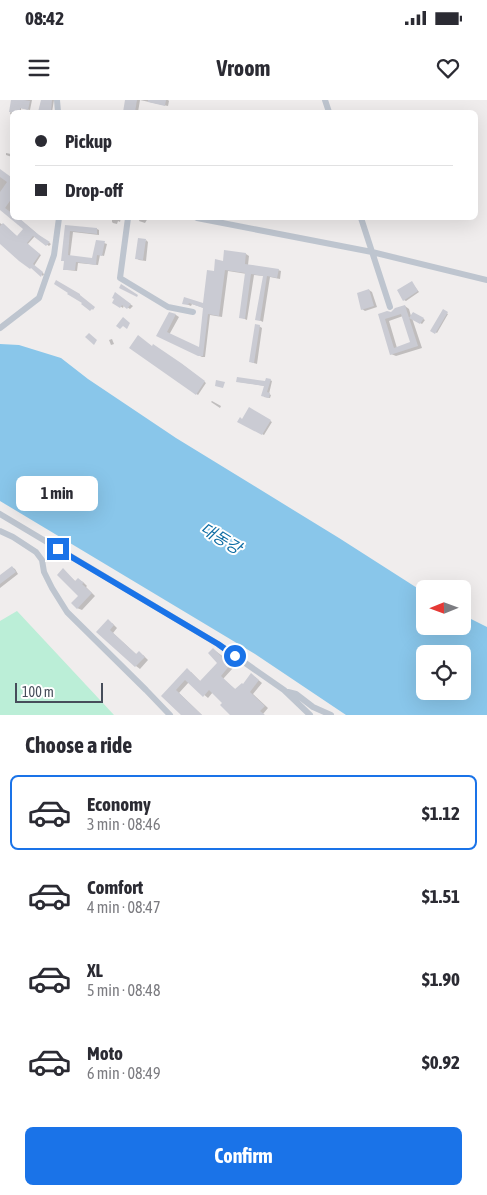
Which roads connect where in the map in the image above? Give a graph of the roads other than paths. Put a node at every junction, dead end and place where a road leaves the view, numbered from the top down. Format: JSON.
{"nodes":[{"id":1,"x":59,"y":220,"type":"edge"},
{"id":2,"x":128,"y":220,"type":"edge"},
{"id":3,"x":207,"y":220,"type":"edge"},
{"id":4,"x":363,"y":220,"type":"edge"},
{"id":5,"x":372,"y":252,"type":"junction"},
{"id":6,"x":487,"y":280,"type":"edge"},
{"id":7,"x":390,"y":307,"type":"dead end"},
{"id":8,"x":193,"y":312,"type":"dead end"},
{"id":9,"x":0,"y":328,"type":"edge"},
{"id":10,"x":0,"y":514,"type":"edge"},
{"id":11,"x":0,"y":531,"type":"edge"},
{"id":12,"x":284,"y":690,"type":"junction"},
{"id":13,"x":170,"y":715,"type":"edge"},
{"id":14,"x":310,"y":715,"type":"edge"},
{"id":15,"x":331,"y":715,"type":"edge"}],
"edges":[{"from":1,"to":9,"type":"street"},
{"from":2,"to":8,"type":"street"},
{"from":3,"to":5,"type":"street"},
{"from":4,"to":5,"type":"street"},
{"from":5,"to":6,"type":"street"},
{"from":5,"to":7,"type":"street"},
{"from":10,"to":12,"type":"street"},
{"from":11,"to":13,"type":"street"},
{"from":12,"to":14,"type":"street"},
{"from":12,"to":15,"type":"street"}]}
